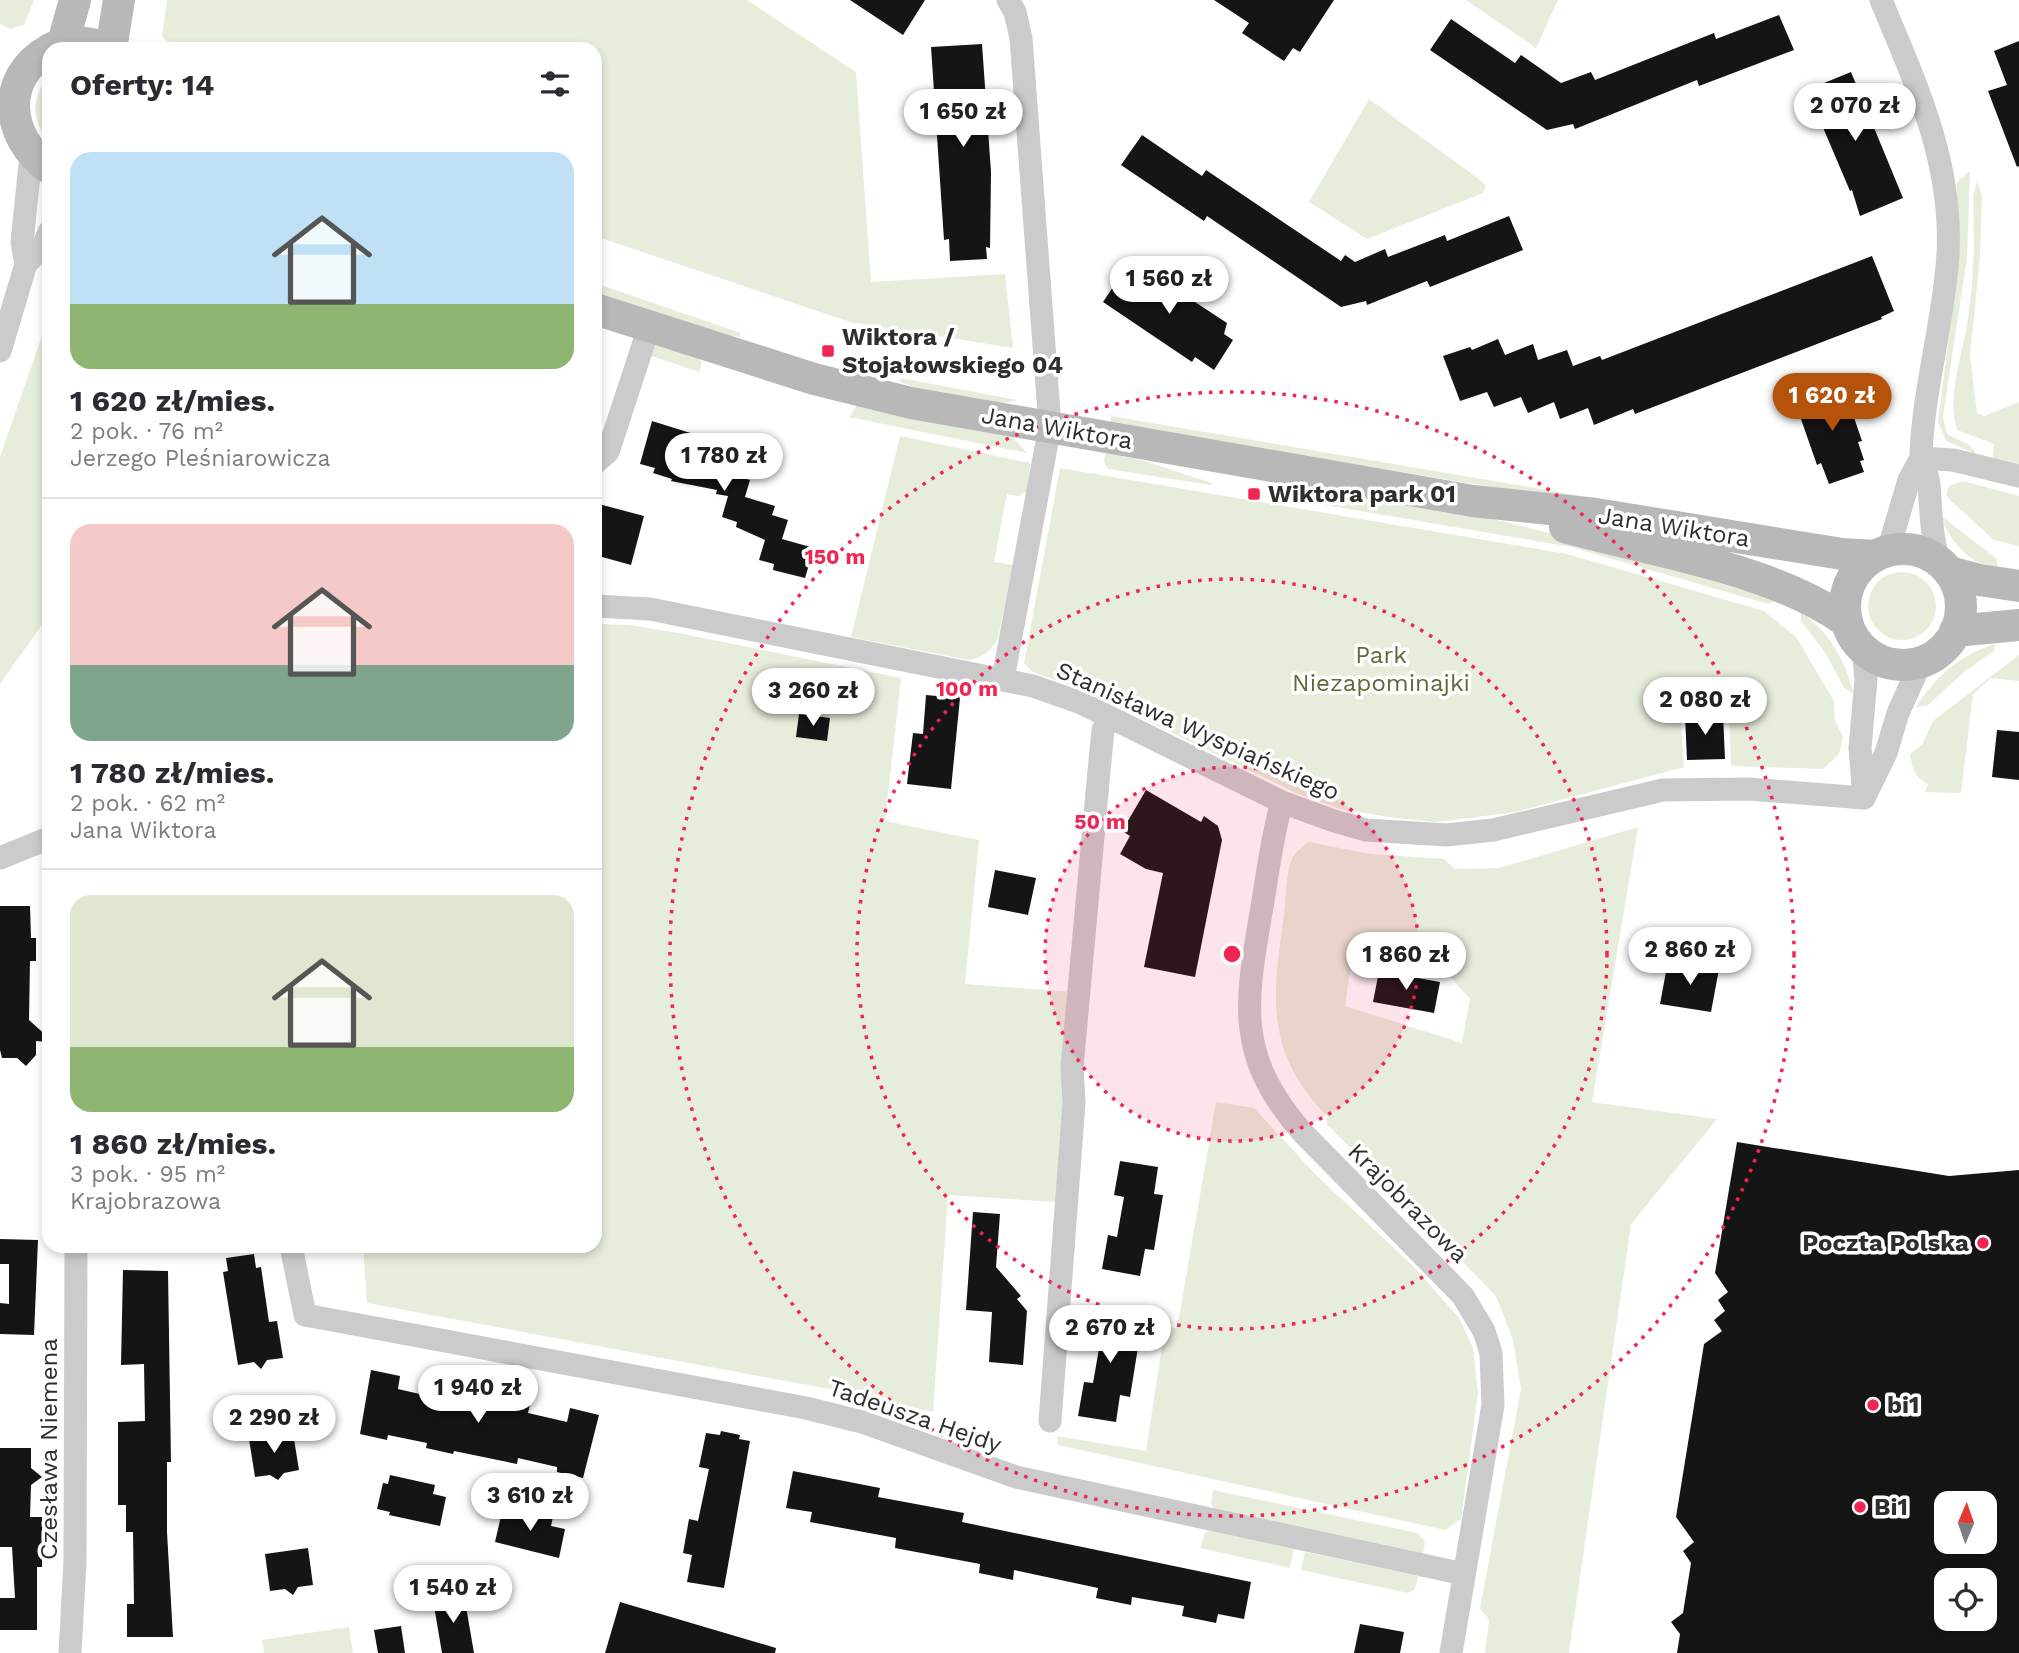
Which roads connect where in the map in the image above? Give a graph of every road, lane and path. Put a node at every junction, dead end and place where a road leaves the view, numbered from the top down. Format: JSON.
{"nodes":[{"id":1,"x":75,"y":0,"type":"edge"},
{"id":2,"x":119,"y":0,"type":"edge"},
{"id":3,"x":1009,"y":0,"type":"edge"},
{"id":4,"x":1881,"y":0,"type":"edge"},
{"id":5,"x":46,"y":42,"type":"edge"},
{"id":6,"x":110,"y":42,"type":"edge"},
{"id":7,"x":39,"y":52,"type":"edge"},
{"id":8,"x":6,"y":109,"type":"edge"},
{"id":9,"x":40,"y":161,"type":"edge"},
{"id":10,"x":42,"y":248,"type":"edge"},
{"id":11,"x":26,"y":264,"type":"junction"},
{"id":12,"x":602,"y":311,"type":"edge"},
{"id":13,"x":649,"y":327,"type":"junction"},
{"id":14,"x":0,"y":351,"type":"edge"},
{"id":15,"x":1050,"y":426,"type":"junction"},
{"id":16,"x":602,"y":457,"type":"edge"},
{"id":17,"x":1921,"y":458,"type":"junction"},
{"id":18,"x":2019,"y":477,"type":"edge"},
{"id":19,"x":1473,"y":501,"type":"junction"},
{"id":20,"x":1882,"y":554,"type":"junction"},
{"id":21,"x":1944,"y":567,"type":"junction"},
{"id":22,"x":2019,"y":586,"type":"edge"},
{"id":23,"x":602,"y":606,"type":"edge"},
{"id":24,"x":2019,"y":625,"type":"edge"},
{"id":25,"x":1955,"y":631,"type":"junction"},
{"id":26,"x":1855,"y":635,"type":"junction"},
{"id":27,"x":1921,"y":662,"type":"junction"},
{"id":28,"x":1003,"y":679,"type":"junction"},
{"id":29,"x":1110,"y":717,"type":"junction"},
{"id":30,"x":1864,"y":798,"type":"junction"},
{"id":31,"x":1282,"y":802,"type":"junction"},
{"id":32,"x":42,"y":841,"type":"edge"},
{"id":33,"x":0,"y":858,"type":"edge"},
{"id":34,"x":76,"y":1253,"type":"edge"},
{"id":35,"x":292,"y":1253,"type":"edge"},
{"id":36,"x":1050,"y":1421,"type":"dead end"},
{"id":37,"x":1464,"y":1574,"type":"junction"},
{"id":38,"x":70,"y":1653,"type":"edge"},
{"id":39,"x":1451,"y":1653,"type":"edge"}],
"edges":[{"from":1,"to":5,"type":"street"},
{"from":2,"to":6,"type":"street"},
{"from":3,"to":15,"type":"street"},
{"from":4,"to":17,"type":"street"},
{"from":7,"to":8,"type":"street"},
{"from":8,"to":9,"type":"street"},
{"from":9,"to":11,"type":"street"},
{"from":10,"to":11,"type":"street"},
{"from":11,"to":14,"type":"street"},
{"from":12,"to":13,"type":"street","name":"Jana Wiktora"},
{"from":13,"to":15,"type":"street","name":"Jana Wiktora"},
{"from":13,"to":16,"type":"street"},
{"from":15,"to":19,"type":"street","name":"Jana Wiktora"},
{"from":15,"to":28,"type":"street"},
{"from":17,"to":18,"type":"street"},
{"from":17,"to":20,"type":"street"},
{"from":17,"to":21,"type":"street"},
{"from":19,"to":20,"type":"street","name":"Jana Wiktora"},
{"from":19,"to":26,"type":"street","name":"Jana Wiktora"},
{"from":20,"to":21,"type":"street"},
{"from":20,"to":26,"type":"street"},
{"from":21,"to":22,"type":"street"},
{"from":21,"to":25,"type":"street"},
{"from":23,"to":28,"type":"street","name":"Stanisława Wyspiańskiego"},
{"from":24,"to":25,"type":"street"},
{"from":25,"to":27,"type":"street"},
{"from":26,"to":27,"type":"street"},
{"from":26,"to":30,"type":"street"},
{"from":27,"to":30,"type":"street"},
{"from":28,"to":29,"type":"street","name":"Stanisława Wyspiańskiego"},
{"from":29,"to":31,"type":"street","name":"Stanisława Wyspiańskiego"},
{"from":29,"to":36,"type":"street"},
{"from":30,"to":31,"type":"street","name":"Stanisława Wyspiańskiego"},
{"from":31,"to":37,"type":"street","name":"Krajobrazowa"},
{"from":32,"to":33,"type":"street"},
{"from":34,"to":38,"type":"street","name":"Czesława Niemena"},
{"from":35,"to":37,"type":"street","name":"Tadeusza Hejdy"},
{"from":37,"to":39,"type":"street","name":"Krajobrazowa"}]}
